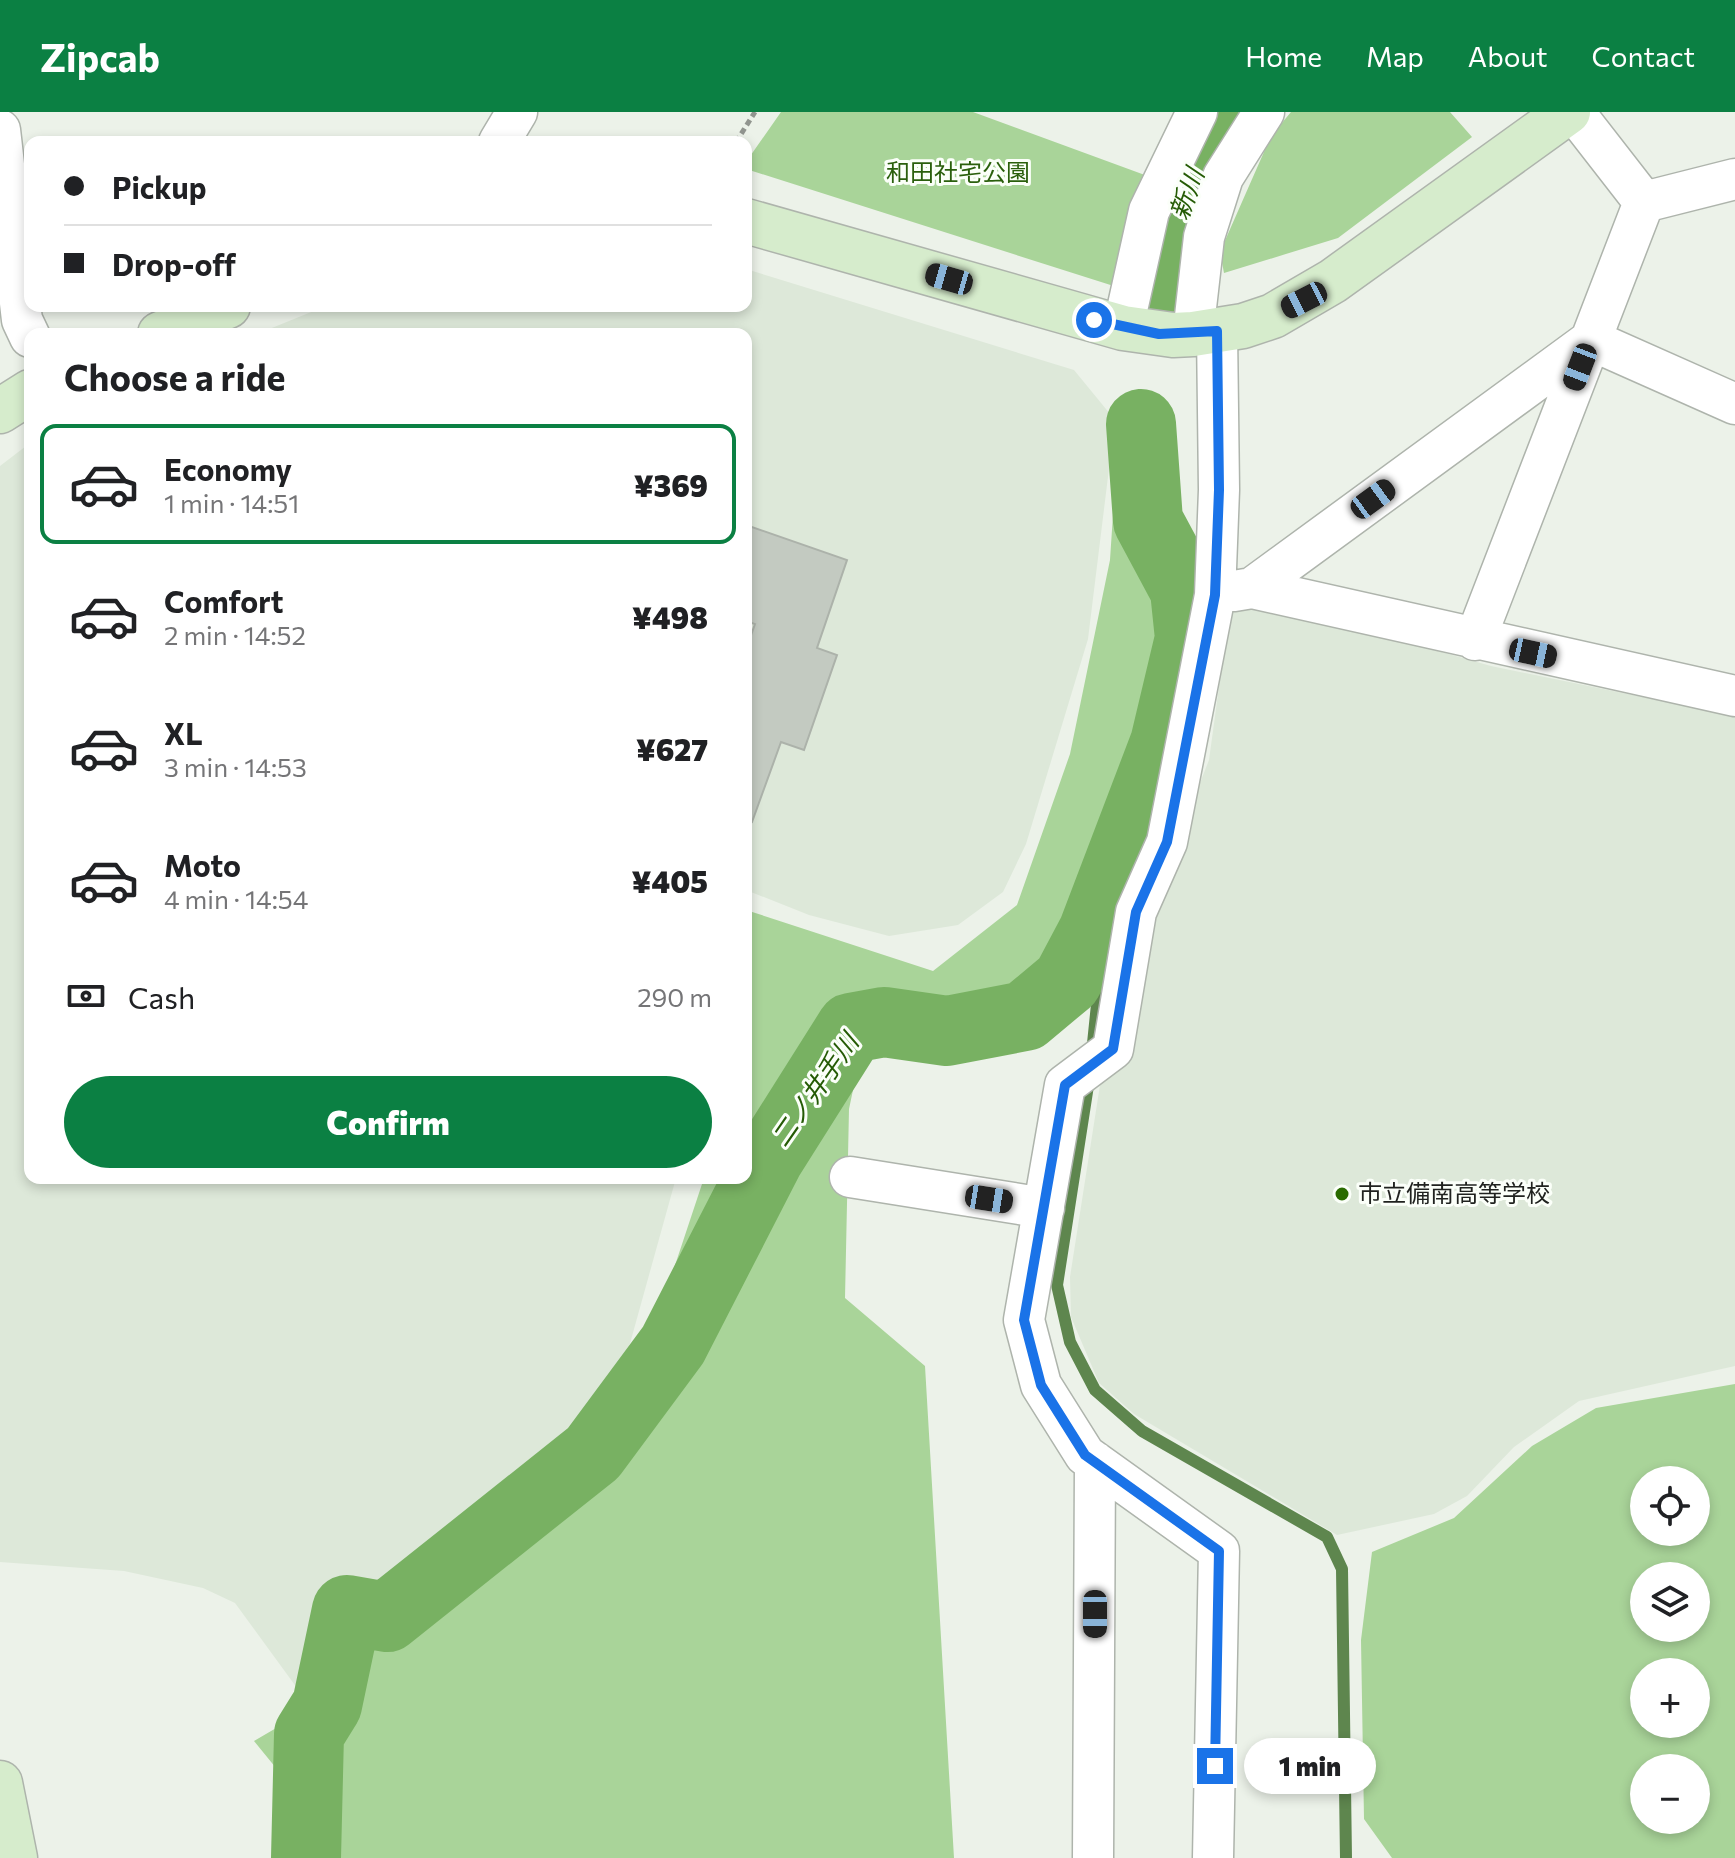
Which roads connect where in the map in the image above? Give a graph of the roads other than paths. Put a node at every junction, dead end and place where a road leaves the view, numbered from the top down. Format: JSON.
{"nodes":[{"id":1,"x":517,"y":112,"type":"edge"},
{"id":2,"x":1197,"y":112,"type":"edge"},
{"id":3,"x":1264,"y":112,"type":"edge"},
{"id":4,"x":1568,"y":112,"type":"edge"},
{"id":5,"x":1574,"y":112,"type":"edge"},
{"id":6,"x":0,"y":130,"type":"edge"},
{"id":7,"x":503,"y":136,"type":"edge"},
{"id":8,"x":1735,"y":179,"type":"edge"},
{"id":9,"x":1644,"y":202,"type":"junction"},
{"id":10,"x":752,"y":223,"type":"edge"},
{"id":11,"x":213,"y":312,"type":"edge"},
{"id":12,"x":26,"y":328,"type":"edge"},
{"id":13,"x":175,"y":328,"type":"edge"},
{"id":14,"x":1123,"y":328,"type":"junction"},
{"id":15,"x":1205,"y":332,"type":"junction"},
{"id":16,"x":1591,"y":340,"type":"junction"},
{"id":17,"x":24,"y":396,"type":"edge"},
{"id":18,"x":1735,"y":404,"type":"edge"},
{"id":19,"x":0,"y":411,"type":"edge"},
{"id":20,"x":1233,"y":591,"type":"junction"},
{"id":21,"x":1475,"y":640,"type":"junction"},
{"id":22,"x":1735,"y":696,"type":"edge"},
{"id":23,"x":850,"y":1177,"type":"dead end"},
{"id":24,"x":1044,"y":1208,"type":"junction"},
{"id":25,"x":1095,"y":1462,"type":"junction"},
{"id":26,"x":0,"y":1783,"type":"edge"},
{"id":27,"x":15,"y":1858,"type":"edge"},
{"id":28,"x":1093,"y":1858,"type":"edge"},
{"id":29,"x":1213,"y":1858,"type":"edge"}],
"edges":[{"from":1,"to":7,"type":"street"},
{"from":2,"to":14,"type":"street"},
{"from":3,"to":15,"type":"street"},
{"from":4,"to":15,"type":"street"},
{"from":5,"to":9,"type":"street"},
{"from":6,"to":12,"type":"street"},
{"from":8,"to":9,"type":"street"},
{"from":9,"to":16,"type":"street"},
{"from":10,"to":14,"type":"street"},
{"from":11,"to":13,"type":"street"},
{"from":14,"to":15,"type":"street"},
{"from":15,"to":20,"type":"street"},
{"from":16,"to":18,"type":"street"},
{"from":16,"to":20,"type":"street"},
{"from":16,"to":21,"type":"street"},
{"from":17,"to":19,"type":"street"},
{"from":20,"to":21,"type":"street"},
{"from":20,"to":24,"type":"street"},
{"from":21,"to":22,"type":"street"},
{"from":23,"to":24,"type":"street"},
{"from":24,"to":25,"type":"street"},
{"from":25,"to":28,"type":"street"},
{"from":25,"to":29,"type":"street"},
{"from":26,"to":27,"type":"street"}]}
